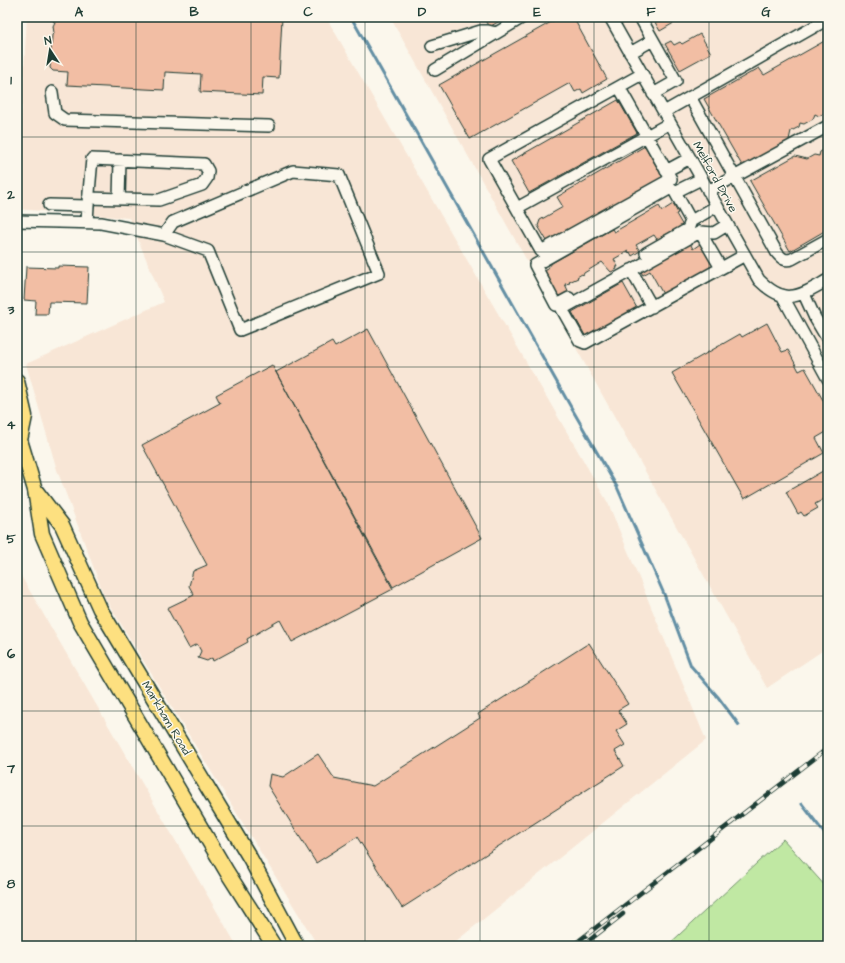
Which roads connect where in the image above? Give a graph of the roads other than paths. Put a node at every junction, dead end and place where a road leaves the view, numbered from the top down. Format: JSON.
{"nodes":[{"id":1,"x":523,"y":17,"type":"edge"},
{"id":2,"x":610,"y":17,"type":"edge"},
{"id":3,"x":640,"y":17,"type":"edge"},
{"id":4,"x":828,"y":19,"type":"edge"},
{"id":5,"x":496,"y":33,"type":"junction"},
{"id":6,"x":653,"y":40,"type":"junction"},
{"id":7,"x":432,"y":46,"type":"dead end"},
{"id":8,"x":630,"y":53,"type":"junction"},
{"id":9,"x":435,"y":70,"type":"dead end"},
{"id":10,"x":642,"y":74,"type":"junction"},
{"id":11,"x":619,"y":87,"type":"junction"},
{"id":12,"x":52,"y":92,"type":"dead end"},
{"id":13,"x":654,"y":94,"type":"junction"},
{"id":14,"x":690,"y":97,"type":"junction"},
{"id":15,"x":664,"y":112,"type":"junction"},
{"id":16,"x":670,"y":123,"type":"junction"},
{"id":17,"x":269,"y":126,"type":"dead end"},
{"id":18,"x":828,"y":126,"type":"edge"},
{"id":19,"x":647,"y":136,"type":"junction"},
{"id":20,"x":690,"y":158,"type":"junction"},
{"id":21,"x":120,"y":160,"type":"junction"},
{"id":22,"x":666,"y":171,"type":"junction"},
{"id":23,"x":734,"y":177,"type":"junction"},
{"id":24,"x":701,"y":179,"type":"junction"},
{"id":25,"x":708,"y":191,"type":"junction"},
{"id":26,"x":675,"y":192,"type":"junction"},
{"id":27,"x":118,"y":199,"type":"junction"},
{"id":28,"x":88,"y":202,"type":"junction"},
{"id":29,"x":49,"y":205,"type":"dead end"},
{"id":30,"x":717,"y":206,"type":"junction"},
{"id":31,"x":517,"y":208,"type":"junction"},
{"id":32,"x":17,"y":221,"type":"edge"},
{"id":33,"x":691,"y":221,"type":"junction"},
{"id":34,"x":87,"y":223,"type":"junction"},
{"id":35,"x":727,"y":225,"type":"junction"},
{"id":36,"x":700,"y":232,"type":"junction"},
{"id":37,"x":164,"y":235,"type":"junction"},
{"id":38,"x":828,"y":239,"type":"edge"},
{"id":39,"x":745,"y":255,"type":"junction"},
{"id":40,"x":721,"y":268,"type":"junction"},
{"id":41,"x":631,"y":270,"type":"junction"},
{"id":42,"x":828,"y":280,"type":"edge"},
{"id":43,"x":804,"y":294,"type":"junction"},
{"id":44,"x":782,"y":295,"type":"junction"},
{"id":45,"x":652,"y":307,"type":"junction"},
{"id":46,"x":828,"y":340,"type":"edge"},
{"id":47,"x":828,"y":379,"type":"edge"},
{"id":48,"x":17,"y":381,"type":"edge"},
{"id":49,"x":18,"y":438,"type":"edge"},
{"id":50,"x":35,"y":490,"type":"junction"},
{"id":51,"x":274,"y":946,"type":"edge"},
{"id":52,"x":297,"y":946,"type":"edge"}],
"edges":[{"from":1,"to":5,"type":"street"},
{"from":2,"to":8,"type":"street","name":"Melford Drive"},
{"from":3,"to":6,"type":"street"},
{"from":4,"to":14,"type":"street"},
{"from":5,"to":7,"type":"street"},
{"from":5,"to":9,"type":"street"},
{"from":6,"to":8,"type":"street"},
{"from":6,"to":13,"type":"street"},
{"from":8,"to":10,"type":"street","name":"Melford Drive"},
{"from":10,"to":11,"type":"street"},
{"from":10,"to":13,"type":"street","name":"Melford Drive"},
{"from":11,"to":19,"type":"street"},
{"from":11,"to":31,"type":"street"},
{"from":12,"to":17,"type":"street"},
{"from":13,"to":15,"type":"street","name":"Melford Drive"},
{"from":14,"to":15,"type":"street"},
{"from":14,"to":23,"type":"street"},
{"from":15,"to":16,"type":"street","name":"Melford Drive"},
{"from":16,"to":19,"type":"street"},
{"from":16,"to":20,"type":"street","name":"Melford Drive"},
{"from":18,"to":23,"type":"street"},
{"from":19,"to":22,"type":"street"},
{"from":19,"to":31,"type":"street"},
{"from":20,"to":22,"type":"street"},
{"from":20,"to":24,"type":"street","name":"Melford Drive"},
{"from":21,"to":27,"type":"street"},
{"from":21,"to":27,"type":"street"},
{"from":21,"to":28,"type":"street"},
{"from":22,"to":31,"type":"street"},
{"from":23,"to":25,"type":"street"},
{"from":23,"to":38,"type":"street"},
{"from":24,"to":25,"type":"street","name":"Melford Drive"},
{"from":24,"to":26,"type":"street"},
{"from":25,"to":30,"type":"street","name":"Melford Drive"},
{"from":26,"to":33,"type":"street"},
{"from":26,"to":33,"type":"street"},
{"from":27,"to":28,"type":"street"},
{"from":28,"to":29,"type":"street"},
{"from":28,"to":34,"type":"street"},
{"from":30,"to":33,"type":"street"},
{"from":30,"to":35,"type":"street","name":"Melford Drive"},
{"from":32,"to":34,"type":"street"},
{"from":34,"to":37,"type":"street"},
{"from":35,"to":36,"type":"street"},
{"from":35,"to":39,"type":"street","name":"Melford Drive"},
{"from":36,"to":40,"type":"street"},
{"from":36,"to":41,"type":"street"},
{"from":37,"to":37,"type":"street"},
{"from":39,"to":40,"type":"street"},
{"from":39,"to":44,"type":"street","name":"Melford Drive"},
{"from":40,"to":45,"type":"street"},
{"from":41,"to":45,"type":"street"},
{"from":41,"to":45,"type":"street"},
{"from":42,"to":43,"type":"street","name":"Melford Drive"},
{"from":43,"to":44,"type":"street","name":"Melford Drive"},
{"from":43,"to":46,"type":"street"},
{"from":44,"to":47,"type":"street"},
{"from":48,"to":49,"type":"main road","name":"Markham Road"},
{"from":49,"to":50,"type":"main road","name":"Markham Road"},
{"from":50,"to":51,"type":"main road","name":"Markham Road"},
{"from":50,"to":52,"type":"main road","name":"Markham Road"}]}
